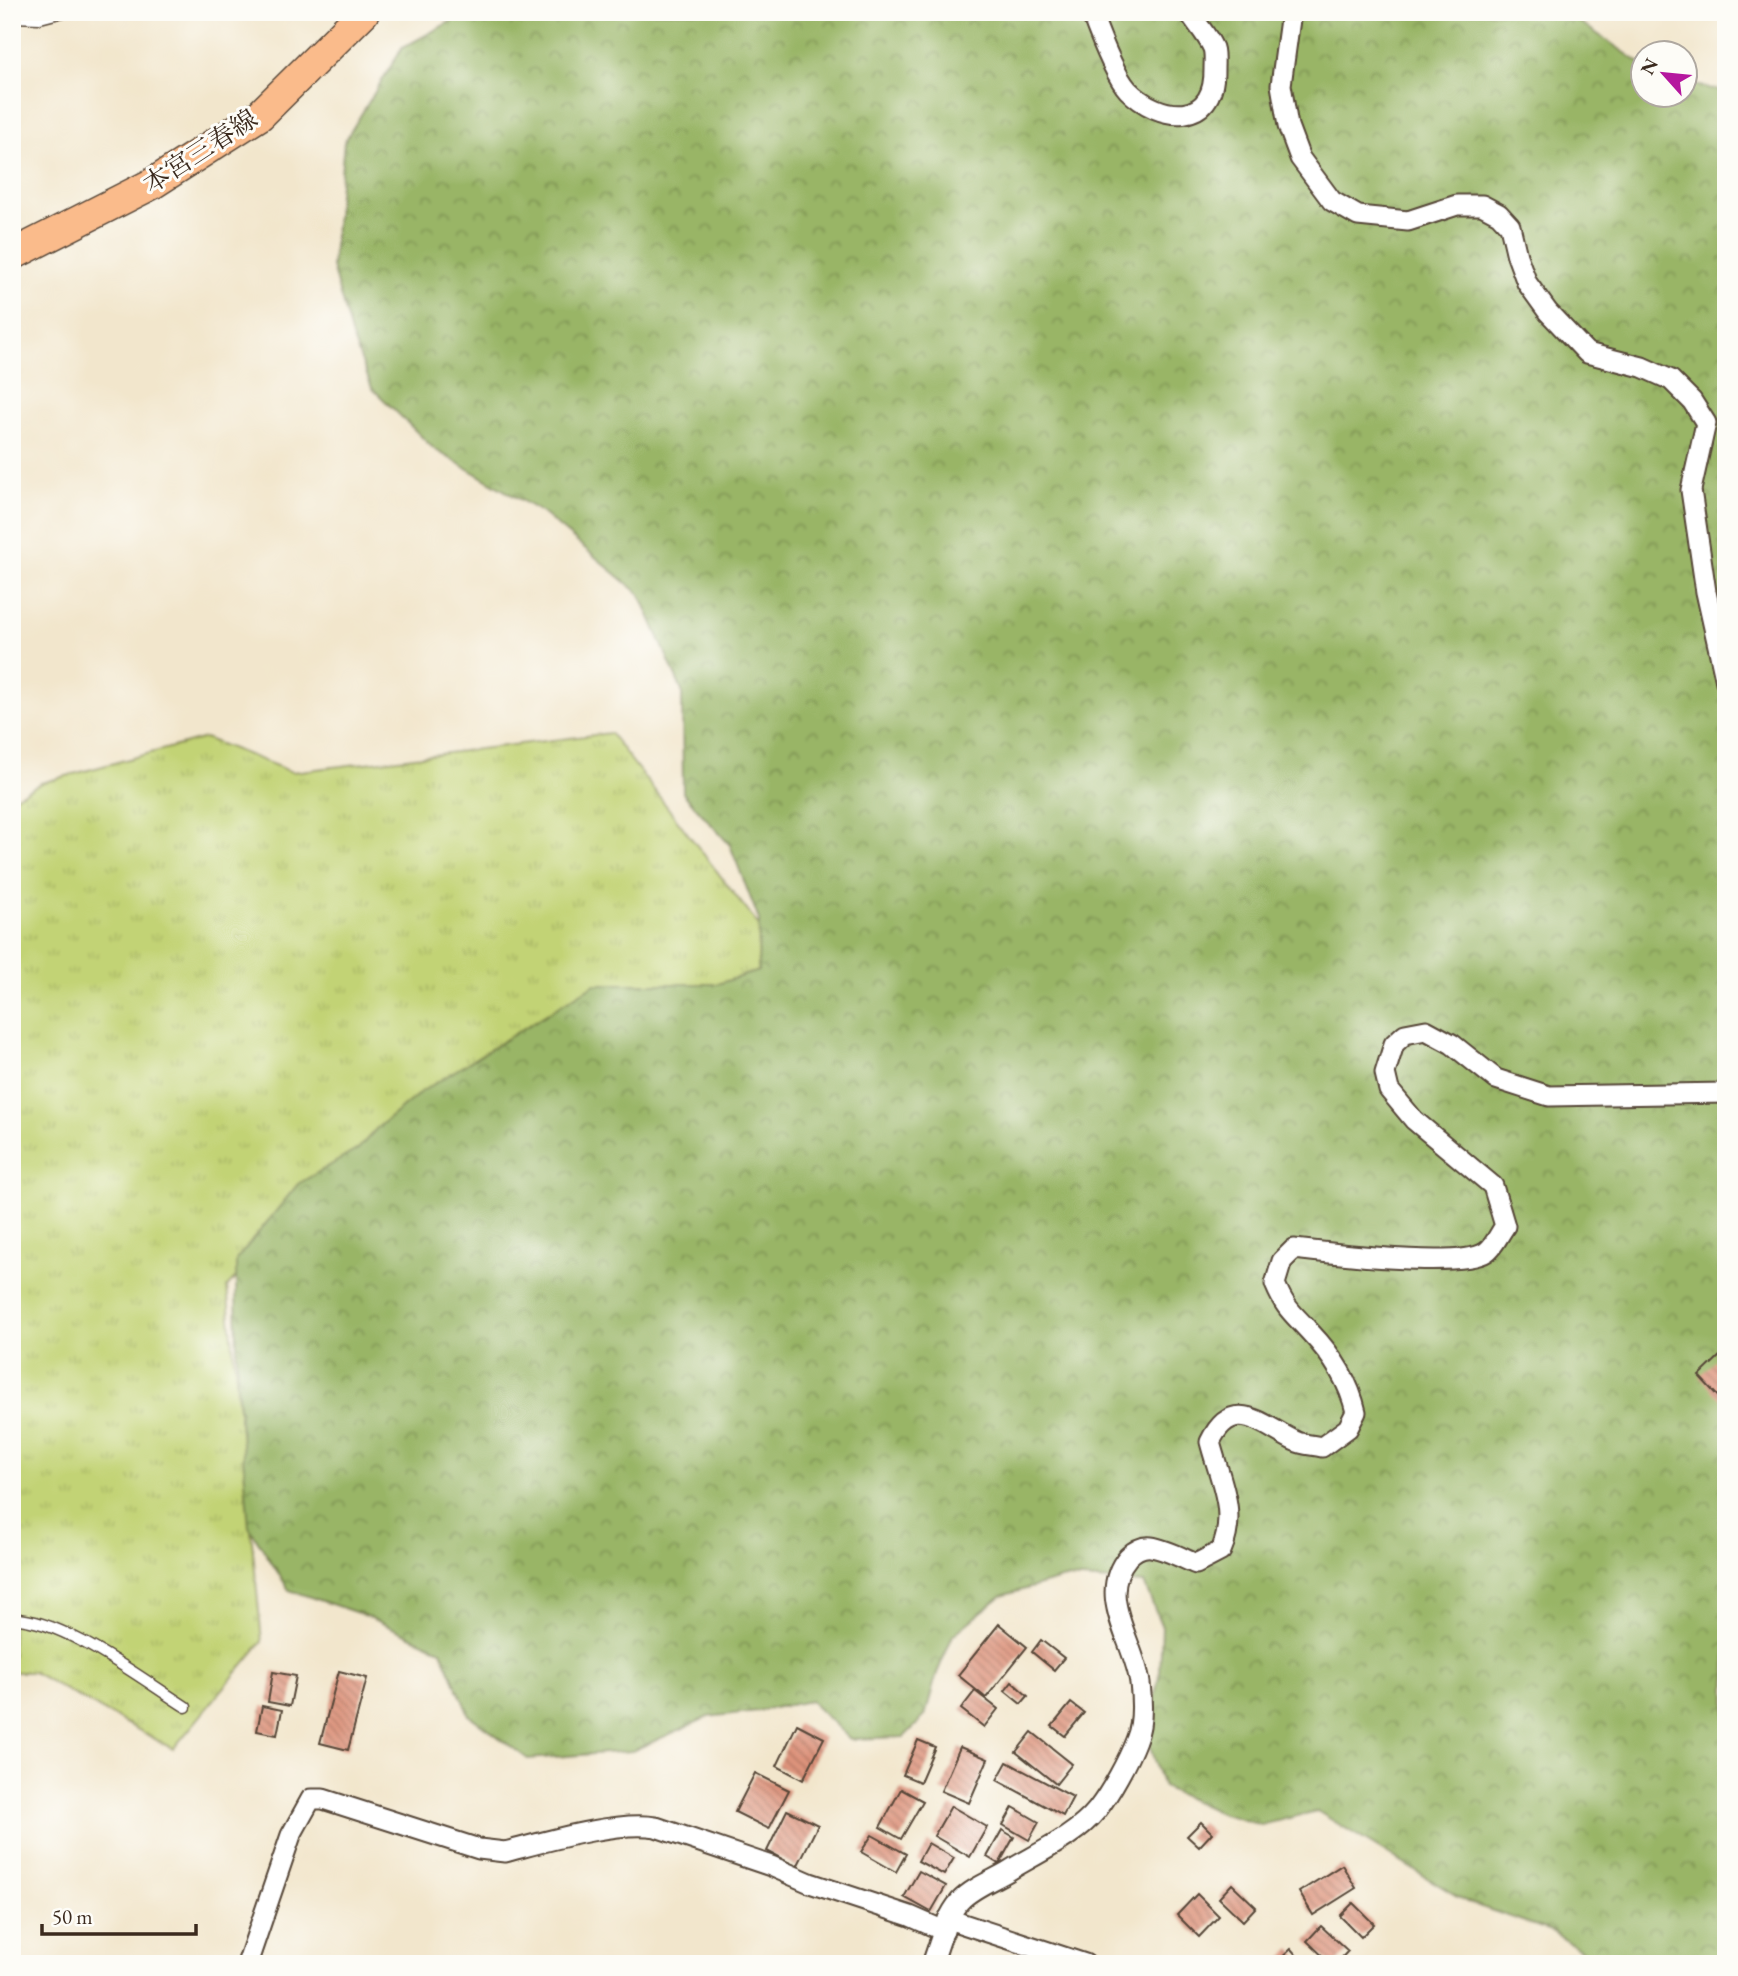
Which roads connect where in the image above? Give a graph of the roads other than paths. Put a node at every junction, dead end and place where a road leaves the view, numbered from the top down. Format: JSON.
{"nodes":[{"id":1,"x":63,"y":12,"type":"edge"},
{"id":2,"x":364,"y":12,"type":"edge"},
{"id":3,"x":1091,"y":12,"type":"edge"},
{"id":4,"x":1189,"y":12,"type":"edge"},
{"id":5,"x":1290,"y":12,"type":"edge"},
{"id":6,"x":20,"y":15,"type":"edge"},
{"id":7,"x":12,"y":255,"type":"edge"},
{"id":8,"x":1726,"y":682,"type":"edge"},
{"id":9,"x":1726,"y":1093,"type":"edge"},
{"id":10,"x":12,"y":1619,"type":"edge"},
{"id":11,"x":186,"y":1707,"type":"dead end"},
{"id":12,"x":946,"y":1925,"type":"junction"},
{"id":13,"x":247,"y":1964,"type":"edge"},
{"id":14,"x":932,"y":1964,"type":"edge"},
{"id":15,"x":1085,"y":1964,"type":"edge"}],
"edges":[{"from":1,"to":6,"type":"lane"},
{"from":2,"to":7,"type":"main road","name":"本宮三春線"},
{"from":3,"to":4,"type":"street"},
{"from":5,"to":8,"type":"street"},
{"from":9,"to":12,"type":"street"},
{"from":10,"to":11,"type":"lane"},
{"from":12,"to":13,"type":"street"},
{"from":12,"to":14,"type":"street"},
{"from":12,"to":15,"type":"street"}]}
